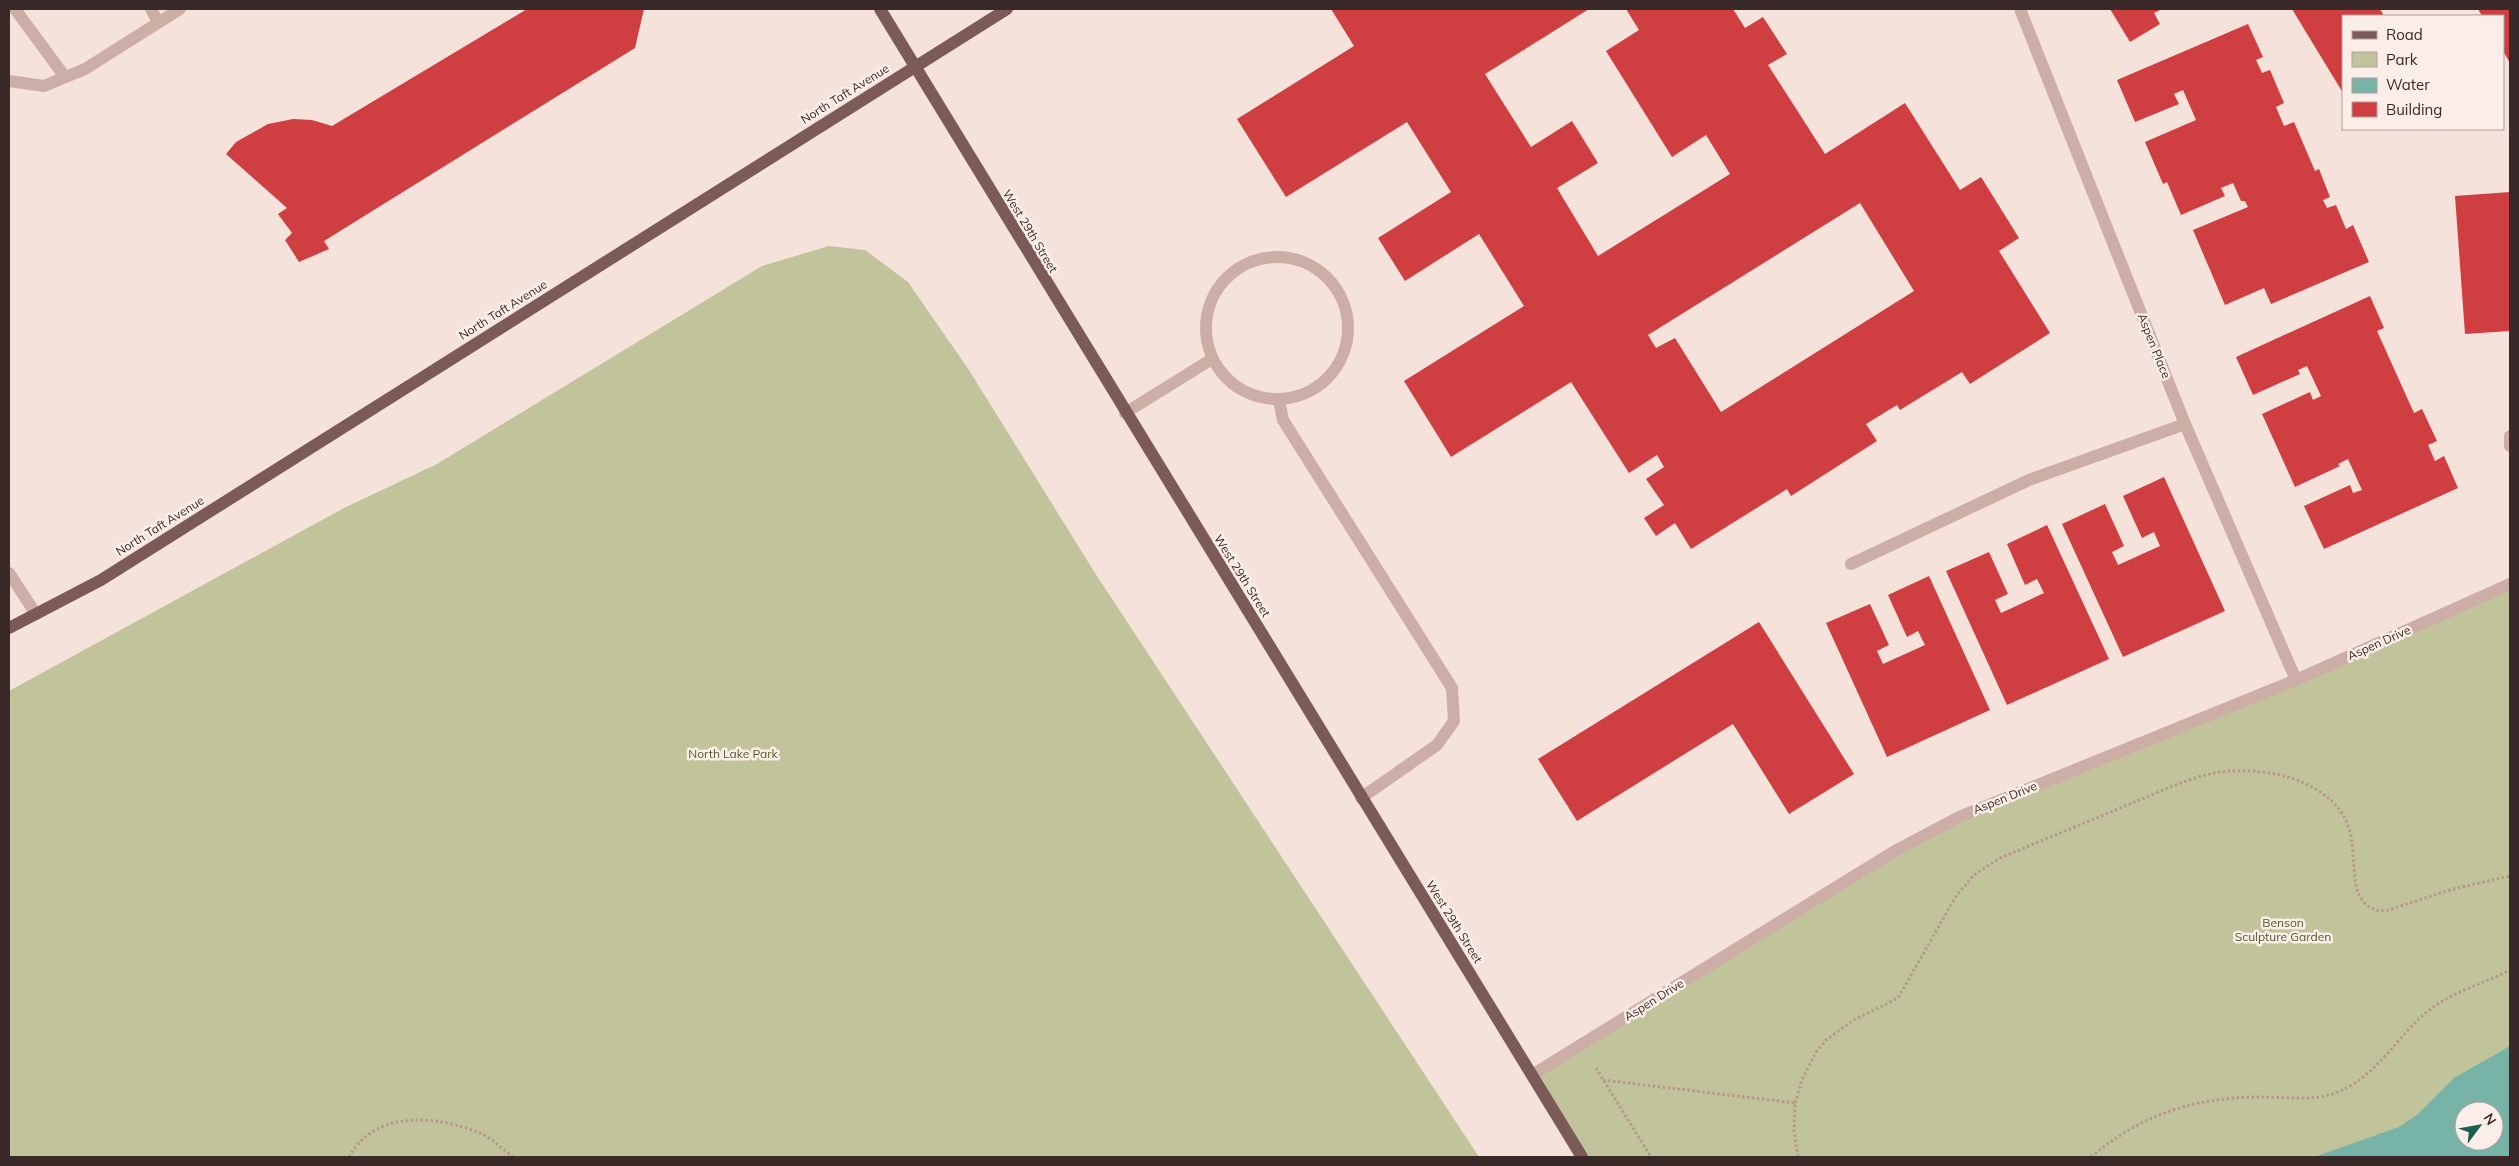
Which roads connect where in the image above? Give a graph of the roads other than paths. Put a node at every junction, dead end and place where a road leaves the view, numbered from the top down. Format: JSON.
{"nodes":[{"id":1,"x":15,"y":9,"type":"edge"},
{"id":2,"x":151,"y":9,"type":"edge"},
{"id":3,"x":180,"y":9,"type":"edge"},
{"id":4,"x":880,"y":9,"type":"edge"},
{"id":5,"x":1007,"y":9,"type":"edge"},
{"id":6,"x":2020,"y":9,"type":"edge"},
{"id":7,"x":158,"y":22,"type":"junction"},
{"id":8,"x":915,"y":66,"type":"junction"},
{"id":9,"x":64,"y":77,"type":"junction"},
{"id":10,"x":9,"y":81,"type":"edge"},
{"id":11,"x":1212,"y":359,"type":"junction"},
{"id":12,"x":1278,"y":400,"type":"junction"},
{"id":13,"x":1125,"y":413,"type":"junction"},
{"id":14,"x":2186,"y":424,"type":"junction"},
{"id":15,"x":2510,"y":436,"type":"edge"},
{"id":16,"x":2510,"y":446,"type":"edge"},
{"id":17,"x":1851,"y":564,"type":"dead end"},
{"id":18,"x":9,"y":573,"type":"edge"},
{"id":19,"x":2510,"y":584,"type":"edge"},
{"id":20,"x":36,"y":614,"type":"junction"},
{"id":21,"x":9,"y":628,"type":"edge"},
{"id":22,"x":2296,"y":680,"type":"junction"},
{"id":23,"x":1362,"y":798,"type":"junction"},
{"id":24,"x":1532,"y":1075,"type":"junction"},
{"id":25,"x":1582,"y":1157,"type":"edge"}],
"edges":[{"from":1,"to":9,"type":"street"},
{"from":2,"to":7,"type":"street"},
{"from":3,"to":7,"type":"street"},
{"from":4,"to":8,"type":"main road","name":"West 29th Street"},
{"from":5,"to":8,"type":"main road","name":"North Taft Avenue"},
{"from":6,"to":14,"type":"street","name":"Aspen Place"},
{"from":7,"to":9,"type":"street"},
{"from":8,"to":13,"type":"main road","name":"West 29th Street"},
{"from":8,"to":20,"type":"main road","name":"North Taft Avenue"},
{"from":9,"to":10,"type":"street"},
{"from":11,"to":12,"type":"street"},
{"from":11,"to":12,"type":"street"},
{"from":11,"to":13,"type":"street"},
{"from":12,"to":23,"type":"street"},
{"from":13,"to":23,"type":"main road","name":"West 29th Street"},
{"from":14,"to":17,"type":"street"},
{"from":14,"to":22,"type":"street","name":"Aspen Place"},
{"from":15,"to":16,"type":"street"},
{"from":18,"to":20,"type":"street"},
{"from":19,"to":22,"type":"street","name":"Aspen Drive"},
{"from":20,"to":21,"type":"main road","name":"North Taft Avenue"},
{"from":22,"to":24,"type":"street","name":"Aspen Drive"},
{"from":23,"to":24,"type":"main road","name":"West 29th Street"},
{"from":24,"to":25,"type":"main road","name":"West 29th Street"}]}
